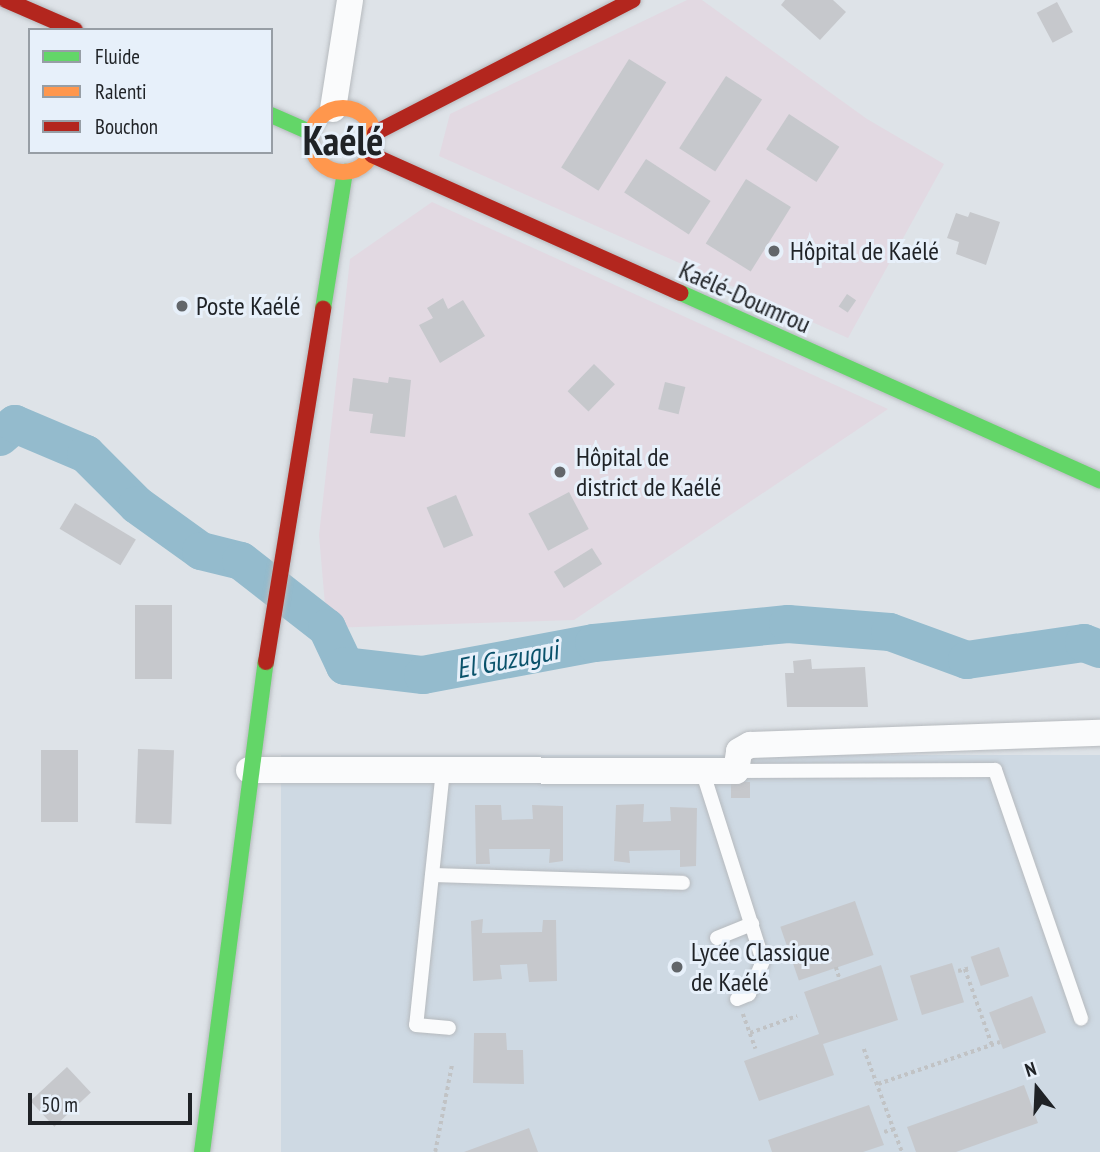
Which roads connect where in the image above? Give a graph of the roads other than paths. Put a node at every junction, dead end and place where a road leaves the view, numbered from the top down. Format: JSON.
{"nodes":[{"id":1,"x":350,"y":0,"type":"edge"},
{"id":2,"x":633,"y":0,"type":"edge"},
{"id":3,"x":18,"y":2,"type":"edge"},
{"id":4,"x":71,"y":28,"type":"edge"},
{"id":5,"x":333,"y":110,"type":"junction"},
{"id":6,"x":273,"y":116,"type":"edge"},
{"id":7,"x":312,"y":133,"type":"junction"},
{"id":8,"x":374,"y":133,"type":"junction"},
{"id":9,"x":372,"y":155,"type":"junction"},
{"id":10,"x":345,"y":172,"type":"junction"},
{"id":11,"x":1100,"y":480,"type":"edge"},
{"id":12,"x":1100,"y":733,"type":"edge"},
{"id":13,"x":249,"y":769,"type":"junction"},
{"id":14,"x":443,"y":770,"type":"junction"},
{"id":15,"x":736,"y":771,"type":"junction"},
{"id":16,"x":703,"y":772,"type":"junction"},
{"id":17,"x":432,"y":875,"type":"junction"},
{"id":18,"x":683,"y":883,"type":"dead end"},
{"id":19,"x":752,"y":924,"type":"junction"},
{"id":20,"x":717,"y":938,"type":"dead end"},
{"id":21,"x":737,"y":999,"type":"road end"},
{"id":22,"x":1081,"y":1019,"type":"dead end"},
{"id":23,"x":449,"y":1028,"type":"dead end"},
{"id":24,"x":204,"y":1152,"type":"edge"}],
"edges":[{"from":1,"to":5,"type":"street"},
{"from":2,"to":8,"type":"main road"},
{"from":3,"to":4,"type":"main road"},
{"from":5,"to":7,"type":"main road"},
{"from":5,"to":8,"type":"main road"},
{"from":6,"to":7,"type":"main road"},
{"from":7,"to":10,"type":"main road"},
{"from":8,"to":9,"type":"main road"},
{"from":9,"to":10,"type":"main road"},
{"from":9,"to":11,"type":"main road","name":"Kaélé-Doumrou"},
{"from":10,"to":13,"type":"main road"},
{"from":12,"to":15,"type":"street"},
{"from":13,"to":14,"type":"street"},
{"from":13,"to":24,"type":"main road"},
{"from":14,"to":16,"type":"street"},
{"from":14,"to":17,"type":"lane"},
{"from":15,"to":16,"type":"street"},
{"from":15,"to":22,"type":"lane"},
{"from":16,"to":19,"type":"lane"},
{"from":17,"to":18,"type":"lane"},
{"from":17,"to":23,"type":"lane"},
{"from":19,"to":20,"type":"lane"},
{"from":19,"to":21,"type":"lane"}]}
